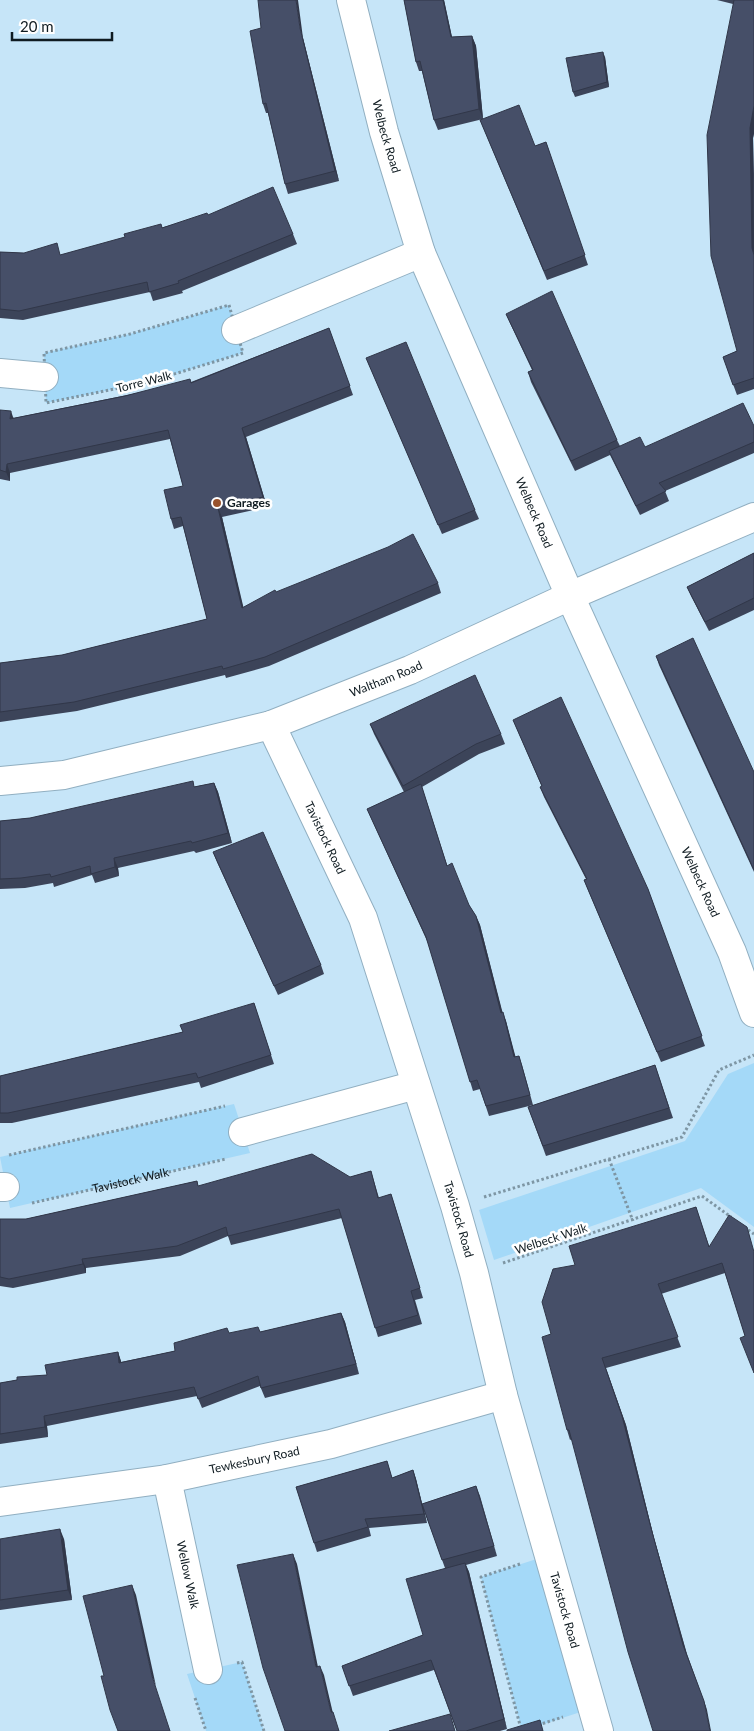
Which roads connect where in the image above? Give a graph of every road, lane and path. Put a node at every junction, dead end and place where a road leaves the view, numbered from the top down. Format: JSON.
{"nodes":[{"id":1,"x":351,"y":0,"type":"edge"},
{"id":2,"x":421,"y":253,"type":"junction"},
{"id":3,"x":236,"y":330,"type":"junction"},
{"id":4,"x":0,"y":373,"type":"edge"},
{"id":5,"x":44,"y":377,"type":"junction"},
{"id":6,"x":754,"y":517,"type":"edge"},
{"id":7,"x":570,"y":596,"type":"junction"},
{"id":8,"x":271,"y":725,"type":"junction"},
{"id":9,"x":0,"y":780,"type":"edge"},
{"id":10,"x":754,"y":1013,"type":"edge"},
{"id":11,"x":754,"y":1055,"type":"edge"},
{"id":12,"x":416,"y":1085,"type":"junction"},
{"id":13,"x":243,"y":1132,"type":"junction"},
{"id":14,"x":0,"y":1157,"type":"edge"},
{"id":15,"x":609,"y":1159,"type":"junction"},
{"id":16,"x":3,"y":1187,"type":"edge"},
{"id":17,"x":455,"y":1206,"type":"junction"},
{"id":18,"x":732,"y":1218,"type":"edge"},
{"id":19,"x":633,"y":1221,"type":"junction"},
{"id":20,"x":739,"y":1223,"type":"edge"},
{"id":21,"x":754,"y":1234,"type":"edge"},
{"id":22,"x":474,"y":1273,"type":"junction"},
{"id":23,"x":503,"y":1395,"type":"junction"},
{"id":24,"x":168,"y":1479,"type":"junction"},
{"id":25,"x":0,"y":1502,"type":"edge"},
{"id":26,"x":549,"y":1554,"type":"junction"},
{"id":27,"x":208,"y":1670,"type":"dead end"},
{"id":28,"x":596,"y":1720,"type":"edge"}],
"edges":[{"from":1,"to":2,"type":"street","name":"Welbeck Road"},
{"from":2,"to":3,"type":"street"},
{"from":2,"to":7,"type":"street","name":"Welbeck Road"},
{"from":3,"to":5,"type":"path","name":"Torre Walk"},
{"from":3,"to":5,"type":"path","name":"Torre Walk"},
{"from":4,"to":5,"type":"street"},
{"from":6,"to":7,"type":"street","name":"Waltham Road"},
{"from":7,"to":8,"type":"street","name":"Waltham Road"},
{"from":7,"to":10,"type":"street","name":"Welbeck Road"},
{"from":8,"to":9,"type":"street","name":"Waltham Road"},
{"from":8,"to":12,"type":"street","name":"Tavistock Road"},
{"from":11,"to":15,"type":"path"},
{"from":12,"to":13,"type":"street"},
{"from":12,"to":17,"type":"street","name":"Tavistock Road"},
{"from":13,"to":14,"type":"path","name":"Tavistock Walk"},
{"from":13,"to":16,"type":"path","name":"Tavistock Walk"},
{"from":15,"to":17,"type":"path"},
{"from":15,"to":19,"type":"path"},
{"from":17,"to":22,"type":"street","name":"Tavistock Road"},
{"from":18,"to":19,"type":"path","name":"Welbeck Walk"},
{"from":19,"to":22,"type":"path","name":"Welbeck Walk"},
{"from":20,"to":21,"type":"path"},
{"from":22,"to":23,"type":"street","name":"Tavistock Road"},
{"from":23,"to":24,"type":"street","name":"Tewkesbury Road"},
{"from":23,"to":26,"type":"street","name":"Tavistock Road"},
{"from":24,"to":25,"type":"street","name":"Tewkesbury Road"},
{"from":24,"to":27,"type":"street","name":"Wellow Walk"},
{"from":26,"to":28,"type":"street","name":"Tavistock Road"},
{"from":26,"to":28,"type":"path"}]}
